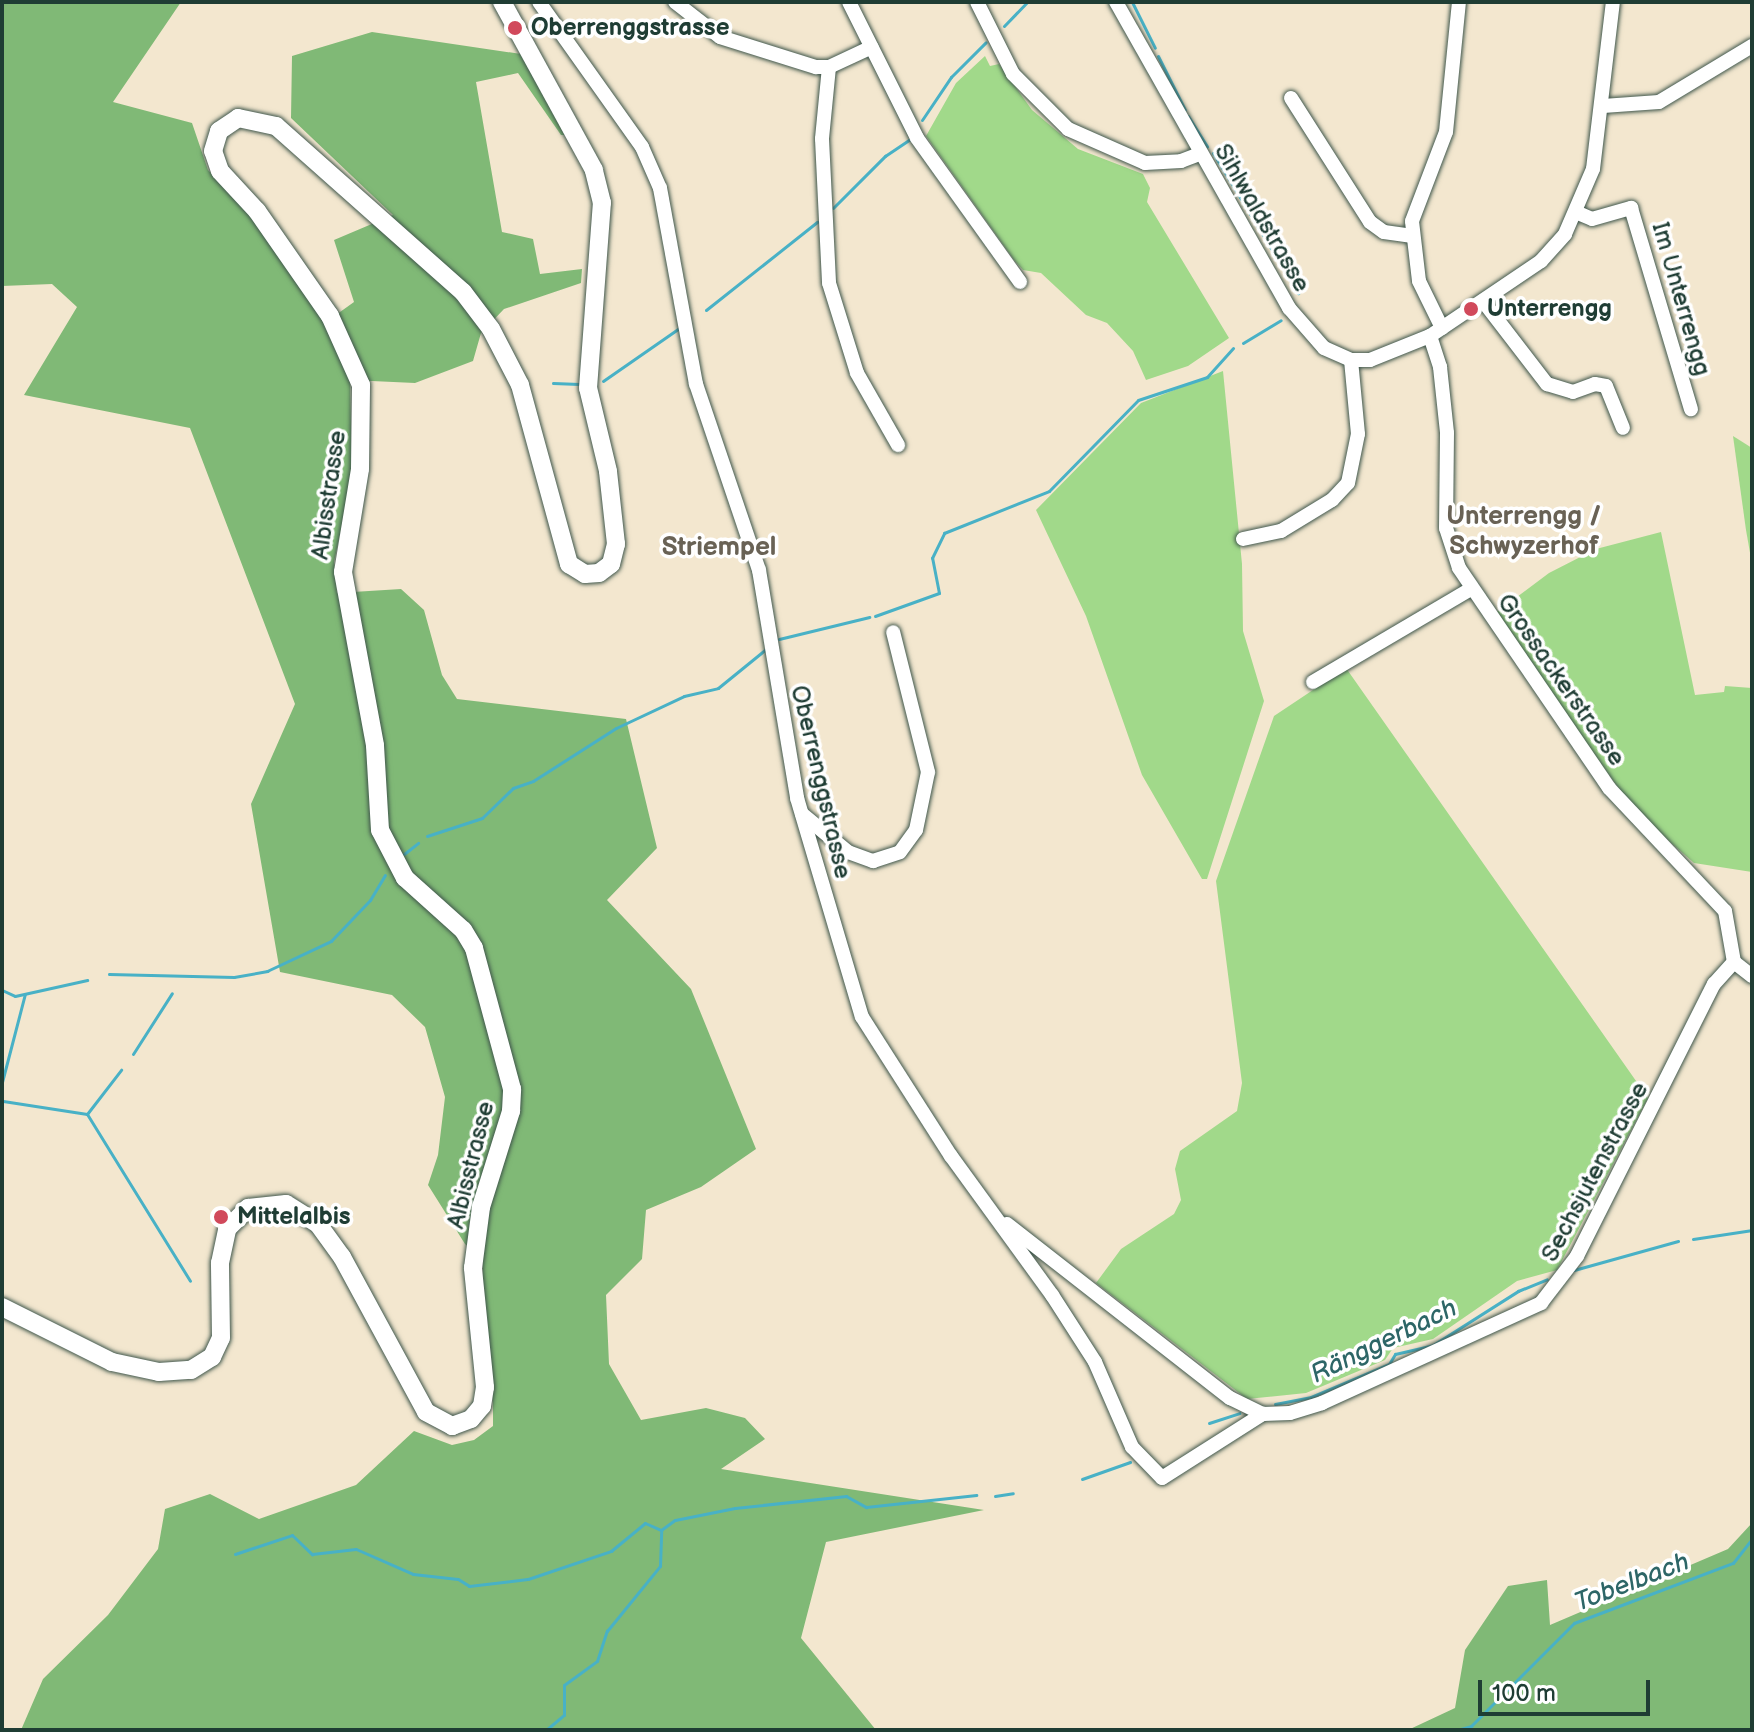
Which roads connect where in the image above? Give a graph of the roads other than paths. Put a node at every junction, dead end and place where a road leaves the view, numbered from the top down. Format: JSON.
{"nodes":[{"id":1,"x":502,"y":2,"type":"edge"},
{"id":2,"x":539,"y":2,"type":"edge"},
{"id":3,"x":675,"y":2,"type":"edge"},
{"id":4,"x":849,"y":2,"type":"edge"},
{"id":5,"x":977,"y":2,"type":"edge"},
{"id":6,"x":1116,"y":2,"type":"edge"},
{"id":7,"x":1459,"y":2,"type":"edge"},
{"id":8,"x":1613,"y":2,"type":"edge"},
{"id":9,"x":1752,"y":46,"type":"edge"},
{"id":10,"x":872,"y":47,"type":"junction"},
{"id":11,"x":829,"y":67,"type":"junction"},
{"id":12,"x":1291,"y":98,"type":"dead end"},
{"id":13,"x":1603,"y":106,"type":"junction"},
{"id":14,"x":1199,"y":154,"type":"junction"},
{"id":15,"x":1578,"y":213,"type":"junction"},
{"id":16,"x":1411,"y":236,"type":"junction"},
{"id":17,"x":1020,"y":282,"type":"dead end"},
{"id":18,"x":1483,"y":301,"type":"junction"},
{"id":19,"x":1436,"y":332,"type":"junction"},
{"id":20,"x":1351,"y":360,"type":"junction"},
{"id":21,"x":1691,"y":409,"type":"dead end"},
{"id":22,"x":1623,"y":428,"type":"dead end"},
{"id":23,"x":898,"y":445,"type":"dead end"},
{"id":24,"x":1243,"y":539,"type":"dead end"},
{"id":25,"x":1471,"y":589,"type":"junction"},
{"id":26,"x":893,"y":632,"type":"dead end"},
{"id":27,"x":1313,"y":682,"type":"dead end"},
{"id":28,"x":802,"y":814,"type":"junction"},
{"id":29,"x":1734,"y":962,"type":"junction"},
{"id":30,"x":1752,"y":976,"type":"edge"},
{"id":31,"x":994,"y":1214,"type":"junction"},
{"id":32,"x":2,"y":1307,"type":"edge"},
{"id":33,"x":1263,"y":1414,"type":"junction"},
{"id":34,"x":1162,"y":1478,"type":"joint"}],
"edges":[{"from":1,"to":32,"type":"main road","name":"Albisstrasse"},
{"from":2,"to":28,"type":"street","name":"Oberrenggstrasse"},
{"from":3,"to":11,"type":"street"},
{"from":4,"to":10,"type":"street"},
{"from":5,"to":14,"type":"street"},
{"from":6,"to":14,"type":"street","name":"Sihlwaldstrasse"},
{"from":7,"to":16,"type":"street","name":"Grossackerstrasse"},
{"from":8,"to":13,"type":"street"},
{"from":9,"to":13,"type":"street"},
{"from":10,"to":11,"type":"street"},
{"from":10,"to":17,"type":"street"},
{"from":11,"to":23,"type":"street"},
{"from":12,"to":16,"type":"street"},
{"from":13,"to":15,"type":"street"},
{"from":14,"to":20,"type":"street","name":"Sihlwaldstrasse"},
{"from":15,"to":18,"type":"street"},
{"from":15,"to":21,"type":"street","name":"Im Unterrengg"},
{"from":16,"to":19,"type":"street","name":"Grossackerstrasse"},
{"from":18,"to":19,"type":"street"},
{"from":18,"to":22,"type":"street"},
{"from":19,"to":20,"type":"street"},
{"from":19,"to":25,"type":"street","name":"Grossackerstrasse"},
{"from":20,"to":24,"type":"street"},
{"from":25,"to":27,"type":"street"},
{"from":25,"to":29,"type":"street","name":"Grossackerstrasse"},
{"from":26,"to":28,"type":"street"},
{"from":28,"to":31,"type":"street","name":"Oberrenggstrasse"},
{"from":29,"to":30,"type":"street"},
{"from":29,"to":33,"type":"street","name":"Sechsjutenstrasse"},
{"from":31,"to":33,"type":"street"},
{"from":31,"to":34,"type":"street","name":"Oberrenggstrasse"},
{"from":33,"to":34,"type":"street","name":"Sechsjutenstrasse"}]}
